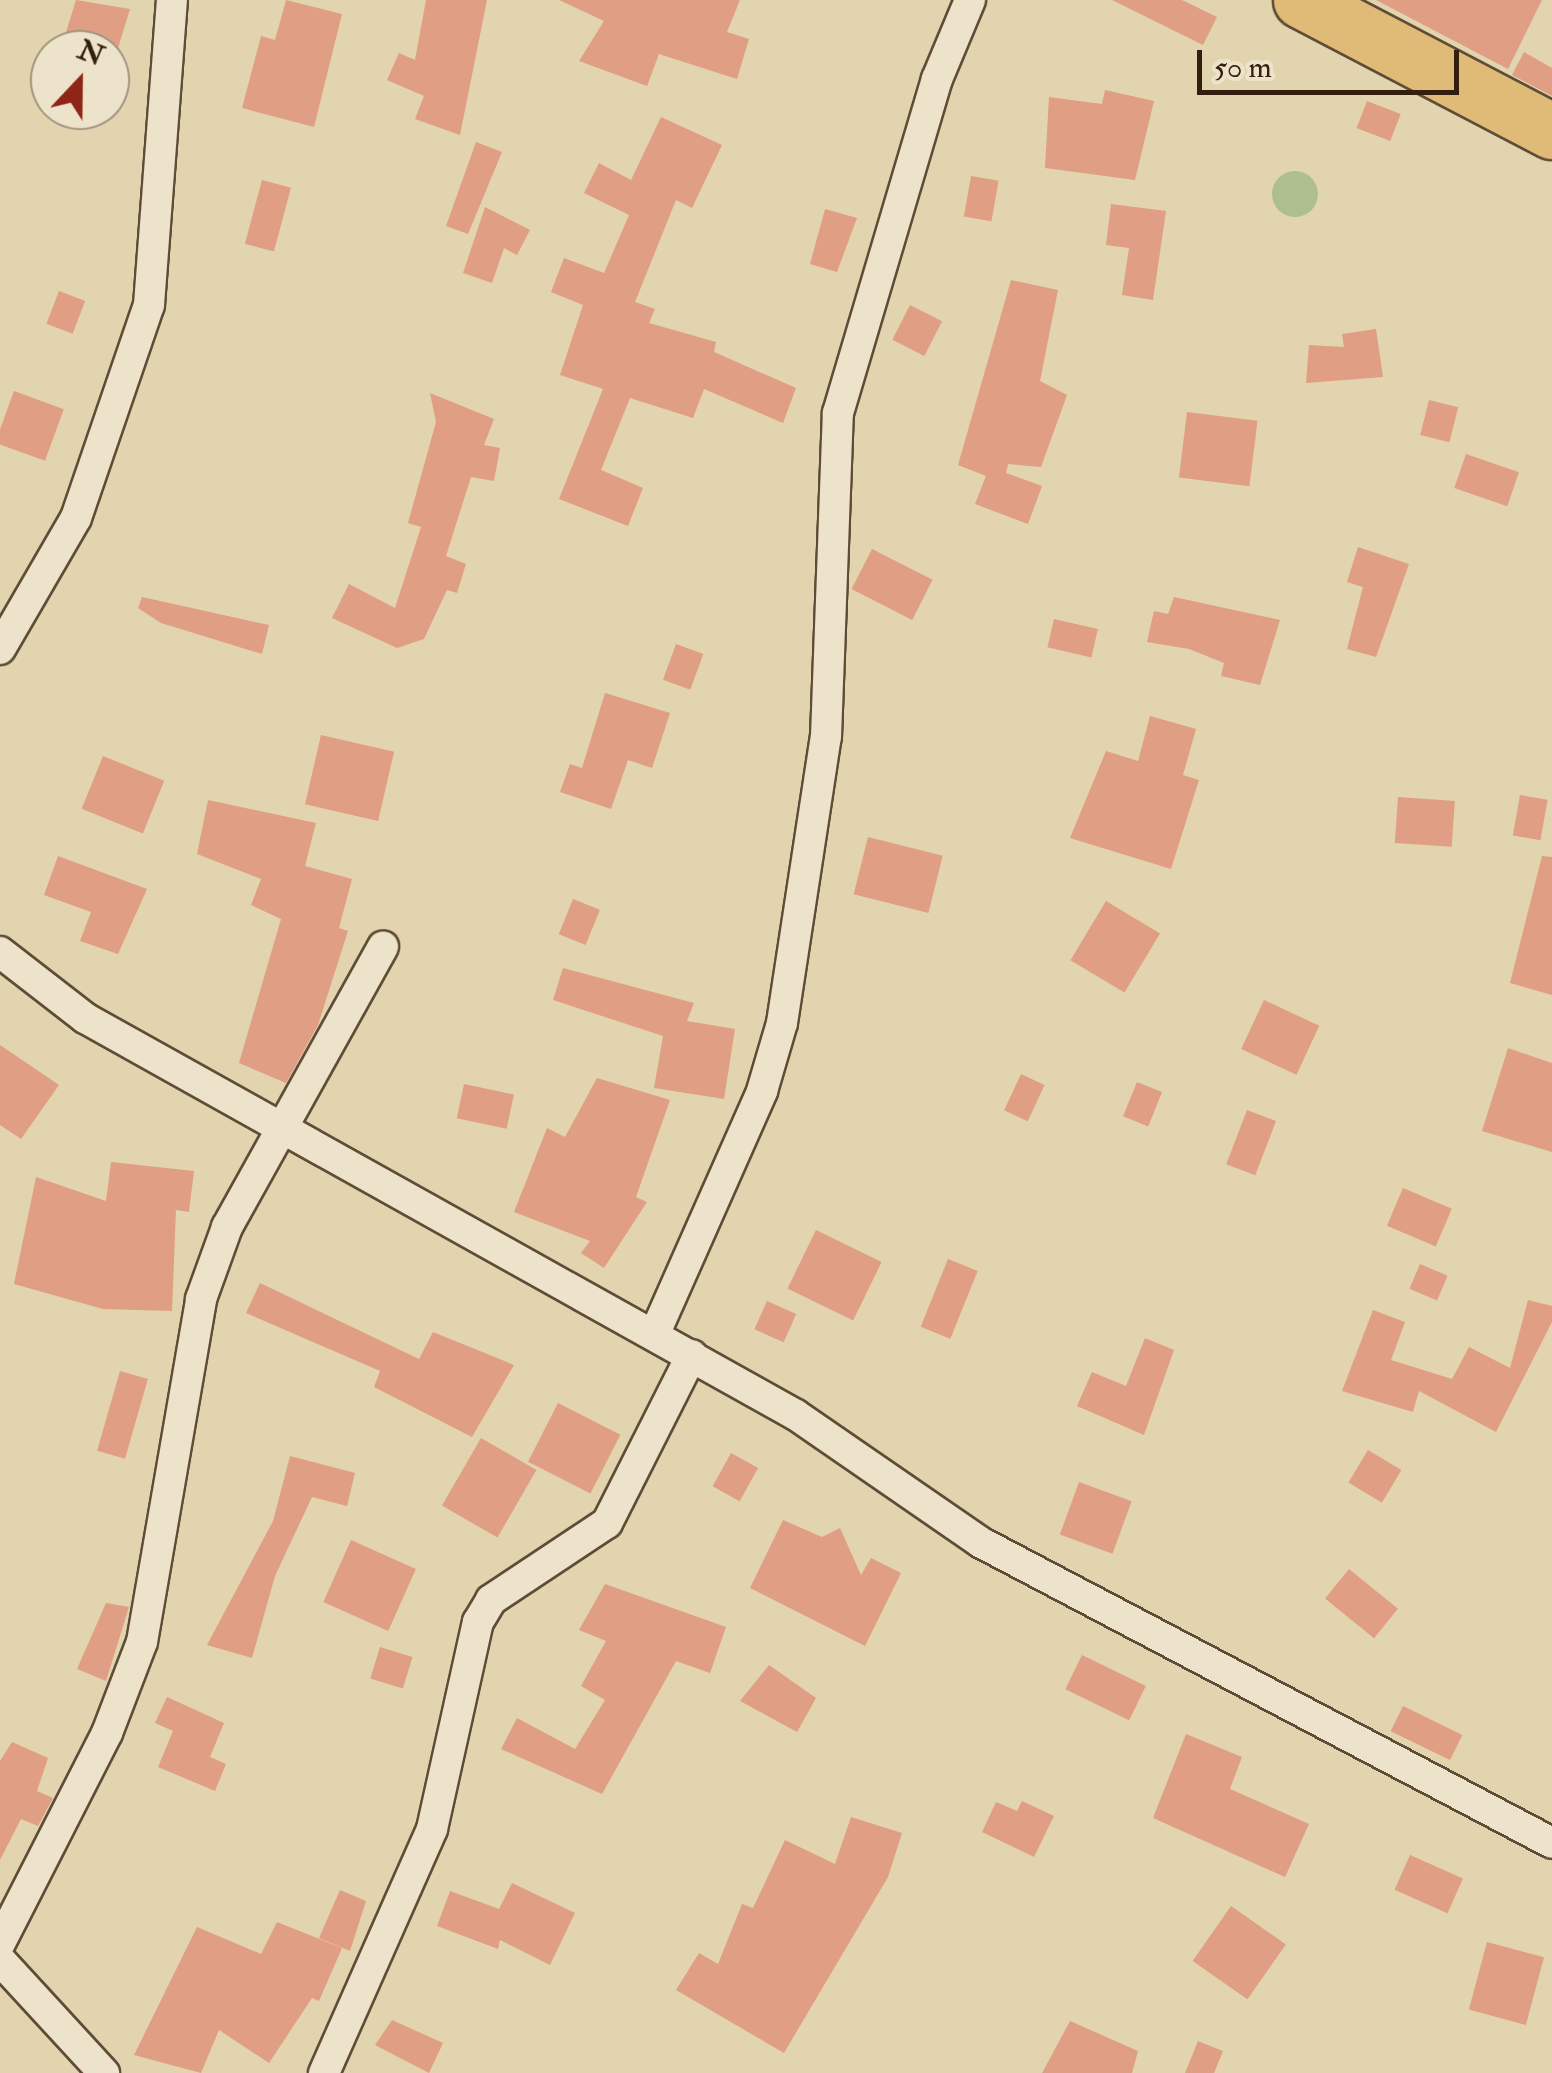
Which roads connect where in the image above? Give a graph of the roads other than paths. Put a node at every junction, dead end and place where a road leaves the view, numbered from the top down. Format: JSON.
{"nodes":[{"id":1,"x":172,"y":0,"type":"edge"},
{"id":2,"x":970,"y":0,"type":"edge"},
{"id":3,"x":1301,"y":0,"type":"edge"},
{"id":4,"x":1552,"y":131,"type":"edge"},
{"id":5,"x":0,"y":650,"type":"edge"},
{"id":6,"x":383,"y":947,"type":"dead end"},
{"id":7,"x":0,"y":952,"type":"edge"},
{"id":8,"x":282,"y":1125,"type":"junction"},
{"id":9,"x":655,"y":1333,"type":"junction"},
{"id":10,"x":692,"y":1354,"type":"junction"},
{"id":11,"x":1552,"y":1843,"type":"edge"},
{"id":12,"x":0,"y":1943,"type":"edge"},
{"id":13,"x":0,"y":1960,"type":"edge"},
{"id":14,"x":104,"y":2073,"type":"edge"},
{"id":15,"x":324,"y":2073,"type":"edge"}],
"edges":[{"from":1,"to":5,"type":"street"},
{"from":2,"to":9,"type":"street"},
{"from":3,"to":4,"type":"highway"},
{"from":6,"to":8,"type":"street"},
{"from":7,"to":8,"type":"street"},
{"from":8,"to":9,"type":"street"},
{"from":8,"to":12,"type":"street"},
{"from":9,"to":10,"type":"street"},
{"from":10,"to":11,"type":"street"},
{"from":10,"to":15,"type":"street"},
{"from":13,"to":14,"type":"street"}]}
